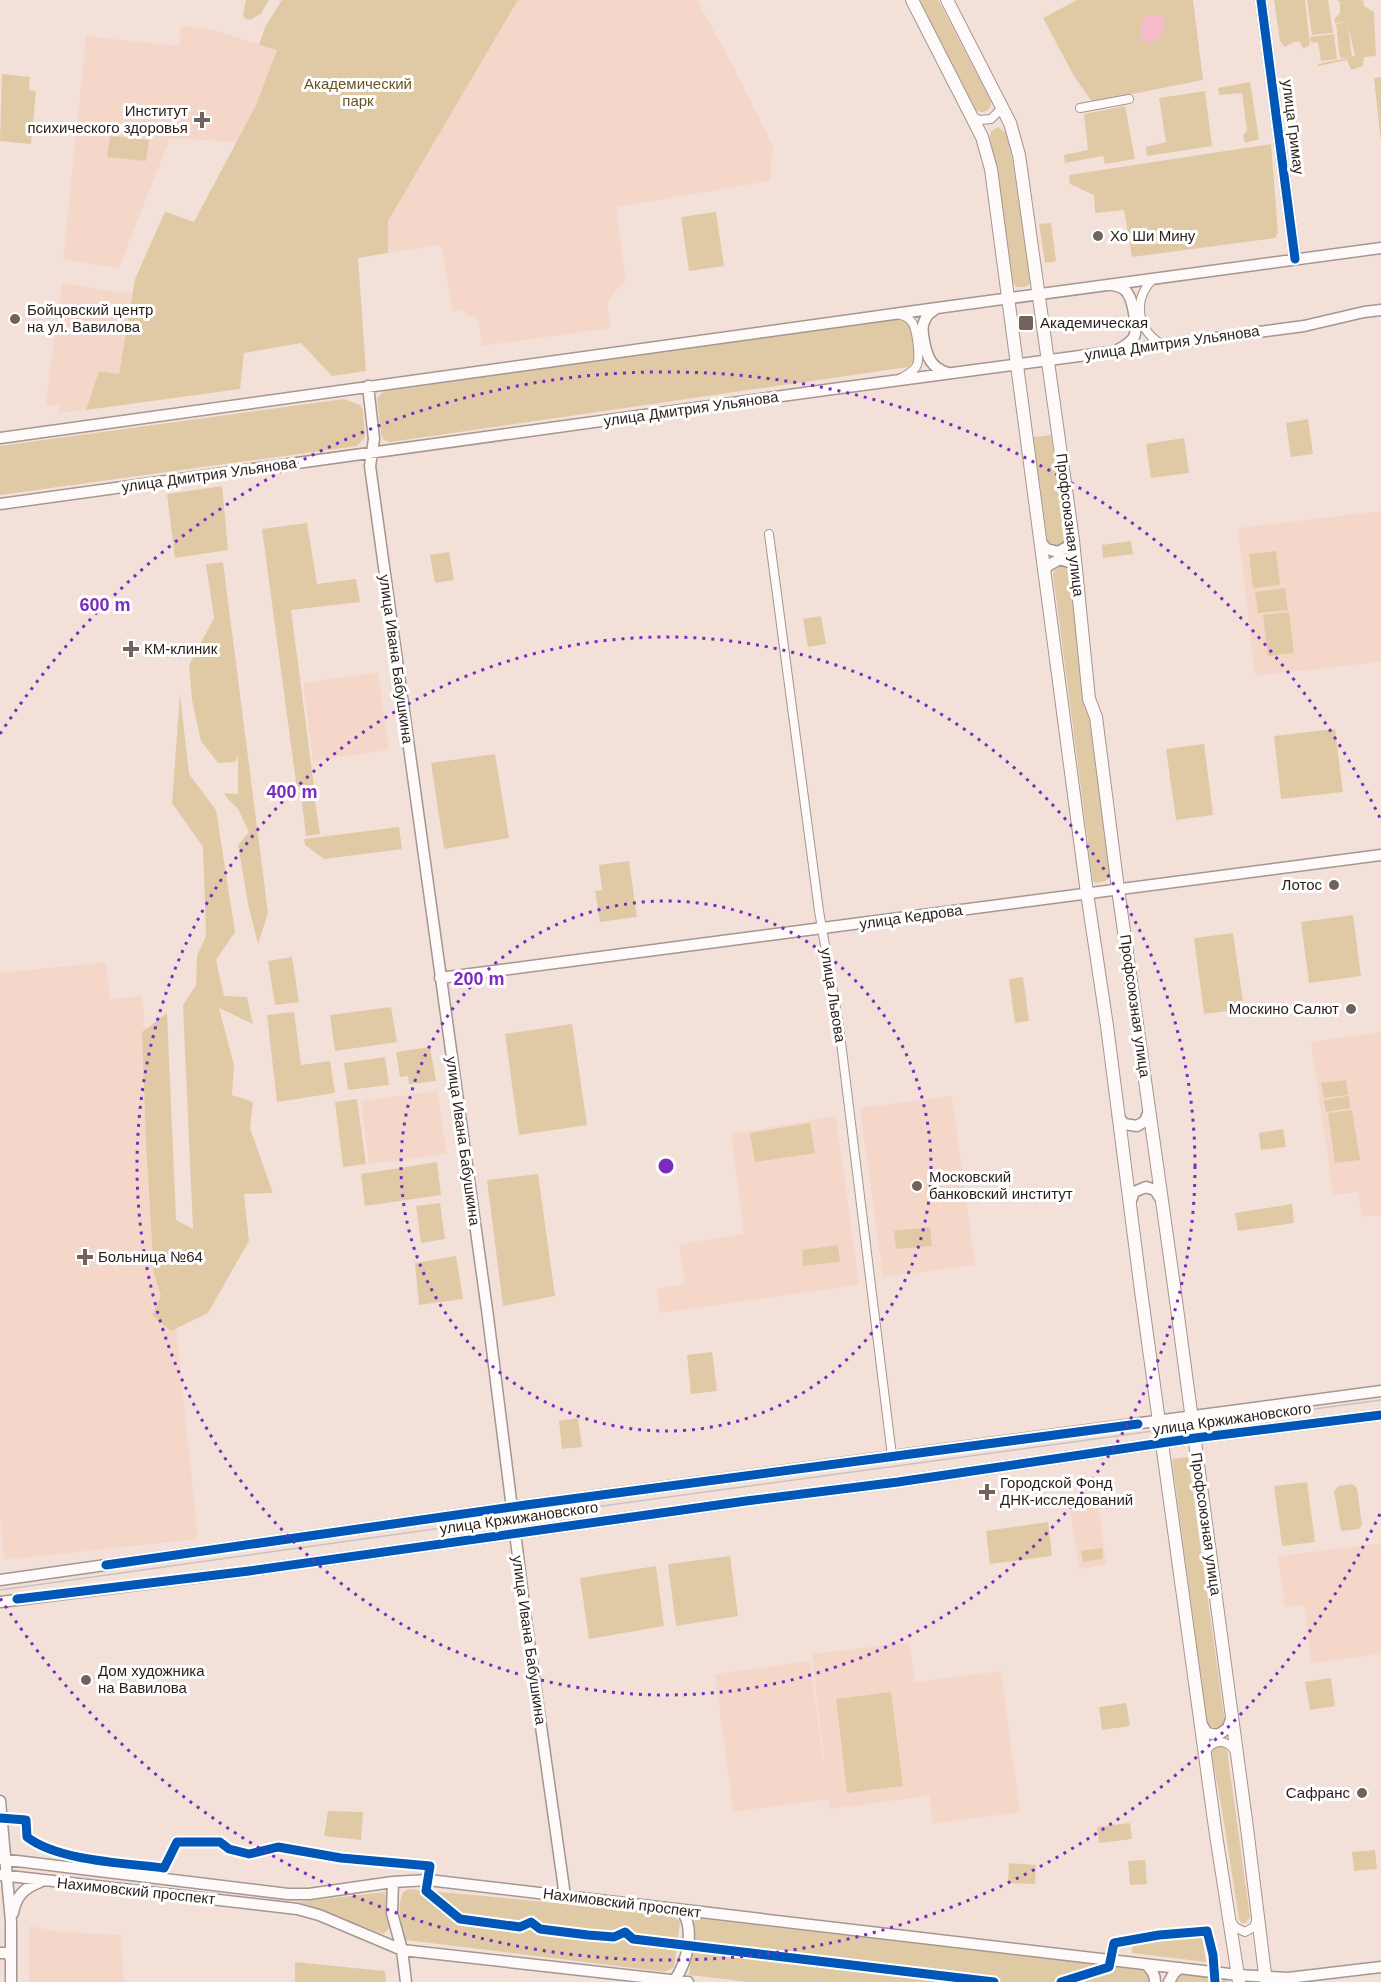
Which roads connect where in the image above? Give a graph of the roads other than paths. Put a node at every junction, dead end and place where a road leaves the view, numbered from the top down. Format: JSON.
{"nodes":[{"id":1,"x":912,"y":0,"type":"edge"},
{"id":2,"x":948,"y":0,"type":"edge"},
{"id":3,"x":1261,"y":0,"type":"edge"},
{"id":4,"x":1129,"y":99,"type":"dead end"},
{"id":5,"x":1000,"y":104,"type":"junction"},
{"id":6,"x":1080,"y":108,"type":"dead end"},
{"id":7,"x":972,"y":117,"type":"junction"},
{"id":8,"x":1381,"y":248,"type":"edge"},
{"id":9,"x":1295,"y":259,"type":"junction"},
{"id":10,"x":1153,"y":279,"type":"junction"},
{"id":11,"x":1110,"y":285,"type":"junction"},
{"id":12,"x":1040,"y":294,"type":"junction"},
{"id":13,"x":1008,"y":298,"type":"junction"},
{"id":14,"x":937,"y":308,"type":"junction"},
{"id":15,"x":1381,"y":310,"type":"edge"},
{"id":16,"x":897,"y":314,"type":"junction"},
{"id":17,"x":1163,"y":345,"type":"junction"},
{"id":18,"x":1116,"y":351,"type":"junction"},
{"id":19,"x":1048,"y":360,"type":"junction"},
{"id":20,"x":1017,"y":364,"type":"junction"},
{"id":21,"x":948,"y":373,"type":"junction"},
{"id":22,"x":898,"y":380,"type":"junction"},
{"id":23,"x":368,"y":386,"type":"junction"},
{"id":24,"x":0,"y":438,"type":"edge"},
{"id":25,"x":372,"y":453,"type":"junction"},
{"id":26,"x":0,"y":504,"type":"edge"},
{"id":27,"x":769,"y":534,"type":"dead end"},
{"id":28,"x":1073,"y":540,"type":"junction"},
{"id":29,"x":1041,"y":543,"type":"junction"},
{"id":30,"x":1076,"y":564,"type":"junction"},
{"id":31,"x":1044,"y":570,"type":"junction"},
{"id":32,"x":1381,"y":855,"type":"edge"},
{"id":33,"x":1118,"y":889,"type":"junction"},
{"id":34,"x":1087,"y":893,"type":"junction"},
{"id":35,"x":822,"y":929,"type":"junction"},
{"id":36,"x":440,"y":978,"type":"junction"},
{"id":37,"x":1149,"y":1108,"type":"junction"},
{"id":38,"x":1117,"y":1112,"type":"junction"},
{"id":39,"x":1162,"y":1201,"type":"junction"},
{"id":40,"x":1130,"y":1205,"type":"junction"},
{"id":41,"x":1381,"y":1390,"type":"edge"},
{"id":42,"x":1381,"y":1414,"type":"edge"},
{"id":43,"x":1191,"y":1416,"type":"junction"},
{"id":44,"x":1159,"y":1420,"type":"junction"},
{"id":45,"x":1195,"y":1438,"type":"junction"},
{"id":46,"x":1162,"y":1443,"type":"junction"},
{"id":47,"x":892,"y":1456,"type":"junction"},
{"id":48,"x":512,"y":1507,"type":"junction"},
{"id":49,"x":515,"y":1533,"type":"junction"},
{"id":50,"x":0,"y":1580,"type":"edge"},
{"id":51,"x":0,"y":1602,"type":"edge"},
{"id":52,"x":1232,"y":1716,"type":"junction"},
{"id":53,"x":1200,"y":1720,"type":"junction"},
{"id":54,"x":1205,"y":1755,"type":"junction"},
{"id":55,"x":1236,"y":1756,"type":"junction"},
{"id":56,"x":0,"y":1801,"type":"edge"},
{"id":57,"x":2,"y":1839,"type":"edge"},
{"id":58,"x":2,"y":1862,"type":"edge"},
{"id":59,"x":27,"y":1862,"type":"junction"},
{"id":60,"x":4,"y":1876,"type":"edge"},
{"id":61,"x":42,"y":1881,"type":"junction"},
{"id":62,"x":393,"y":1882,"type":"junction"},
{"id":63,"x":565,"y":1896,"type":"junction"},
{"id":64,"x":681,"y":1910,"type":"junction"},
{"id":65,"x":1258,"y":1913,"type":"junction"},
{"id":66,"x":1229,"y":1918,"type":"junction"},
{"id":67,"x":12,"y":1922,"type":"junction"},
{"id":68,"x":402,"y":1950,"type":"junction"},
{"id":69,"x":0,"y":1953,"type":"edge"},
{"id":70,"x":11,"y":1959,"type":"junction"},
{"id":71,"x":1147,"y":1965,"type":"junction"},
{"id":72,"x":1381,"y":1967,"type":"edge"},
{"id":73,"x":1180,"y":1968,"type":"junction"},
{"id":74,"x":1331,"y":1973,"type":"junction"},
{"id":75,"x":1239,"y":1978,"type":"edge"},
{"id":76,"x":1266,"y":1979,"type":"edge"},
{"id":77,"x":674,"y":1980,"type":"junction"},
{"id":78,"x":10,"y":1982,"type":"edge"},
{"id":79,"x":406,"y":1982,"type":"edge"},
{"id":80,"x":688,"y":1982,"type":"edge"},
{"id":81,"x":1155,"y":1982,"type":"edge"},
{"id":82,"x":1169,"y":1982,"type":"edge"},
{"id":83,"x":1342,"y":1982,"type":"edge"}],
"edges":[{"from":1,"to":7,"type":"main road","name":"Профсоюзная улица"},
{"from":2,"to":5,"type":"main road","name":"Профсоюзная улица"},
{"from":3,"to":9,"type":"street","name":"улица Гримау"},
{"from":4,"to":6,"type":"street"},
{"from":5,"to":7,"type":"street"},
{"from":5,"to":12,"type":"main road","name":"Профсоюзная улица"},
{"from":7,"to":13,"type":"main road","name":"Профсоюзная улица"},
{"from":8,"to":9,"type":"street"},
{"from":9,"to":10,"type":"street"},
{"from":10,"to":11,"type":"street"},
{"from":10,"to":17,"type":"street"},
{"from":11,"to":12,"type":"street"},
{"from":11,"to":18,"type":"street"},
{"from":12,"to":13,"type":"street"},
{"from":12,"to":19,"type":"main road","name":"Профсоюзная улица"},
{"from":13,"to":14,"type":"street"},
{"from":13,"to":20,"type":"main road","name":"Профсоюзная улица"},
{"from":14,"to":16,"type":"street"},
{"from":14,"to":21,"type":"street"},
{"from":15,"to":17,"type":"street","name":"улица Дмитрия Ульянова"},
{"from":16,"to":22,"type":"street"},
{"from":16,"to":23,"type":"street"},
{"from":17,"to":18,"type":"street","name":"улица Дмитрия Ульянова"},
{"from":18,"to":19,"type":"street","name":"улица Дмитрия Ульянова"},
{"from":19,"to":20,"type":"street","name":"улица Дмитрия Ульянова"},
{"from":19,"to":28,"type":"main road","name":"Профсоюзная улица"},
{"from":20,"to":21,"type":"street","name":"улица Дмитрия Ульянова"},
{"from":20,"to":29,"type":"main road","name":"Профсоюзная улица"},
{"from":21,"to":22,"type":"street","name":"улица Дмитрия Ульянова"},
{"from":22,"to":25,"type":"street","name":"улица Дмитрия Ульянова"},
{"from":23,"to":24,"type":"street"},
{"from":23,"to":25,"type":"street","name":"улица Ивана Бабушкина"},
{"from":25,"to":26,"type":"street","name":"улица Дмитрия Ульянова"},
{"from":25,"to":36,"type":"street","name":"улица Ивана Бабушкина"},
{"from":27,"to":35,"type":"street","name":"улица Львова"},
{"from":28,"to":29,"type":"street"},
{"from":28,"to":30,"type":"main road","name":"Профсоюзная улица"},
{"from":29,"to":31,"type":"main road","name":"Профсоюзная улица"},
{"from":30,"to":31,"type":"street"},
{"from":30,"to":33,"type":"main road","name":"Профсоюзная улица"},
{"from":31,"to":34,"type":"main road","name":"Профсоюзная улица"},
{"from":32,"to":33,"type":"street","name":"улица Кедрова"},
{"from":33,"to":34,"type":"street","name":"улица Кедрова"},
{"from":33,"to":37,"type":"main road","name":"Профсоюзная улица"},
{"from":34,"to":35,"type":"street","name":"улица Кедрова"},
{"from":34,"to":38,"type":"main road","name":"Профсоюзная улица"},
{"from":35,"to":36,"type":"street","name":"улица Кедрова"},
{"from":35,"to":47,"type":"street","name":"улица Львова"},
{"from":36,"to":48,"type":"street","name":"улица Ивана Бабушкина"},
{"from":37,"to":38,"type":"street"},
{"from":37,"to":39,"type":"main road","name":"Профсоюзная улица"},
{"from":38,"to":40,"type":"main road","name":"Профсоюзная улица"},
{"from":39,"to":40,"type":"street"},
{"from":39,"to":43,"type":"main road","name":"Профсоюзная улица"},
{"from":40,"to":44,"type":"main road","name":"Профсоюзная улица"},
{"from":41,"to":43,"type":"street","name":"улица Кржижановского"},
{"from":42,"to":45,"type":"street","name":"улица Кржижановского"},
{"from":43,"to":44,"type":"street","name":"улица Кржижановского"},
{"from":43,"to":45,"type":"main road","name":"Профсоюзная улица"},
{"from":44,"to":46,"type":"main road","name":"Профсоюзная улица"},
{"from":44,"to":47,"type":"street","name":"улица Кржижановского"},
{"from":45,"to":46,"type":"street","name":"улица Кржижановского"},
{"from":45,"to":52,"type":"main road","name":"Профсоюзная улица"},
{"from":46,"to":49,"type":"street","name":"улица Кржижановского"},
{"from":46,"to":53,"type":"main road","name":"Профсоюзная улица"},
{"from":47,"to":48,"type":"street","name":"улица Кржижановского"},
{"from":48,"to":49,"type":"street","name":"улица Ивана Бабушкина"},
{"from":48,"to":50,"type":"street","name":"улица Кржижановского"},
{"from":49,"to":51,"type":"street","name":"улица Кржижановского"},
{"from":49,"to":63,"type":"street","name":"улица Ивана Бабушкина"},
{"from":52,"to":53,"type":"street"},
{"from":52,"to":55,"type":"main road","name":"Профсоюзная улица"},
{"from":53,"to":54,"type":"main road","name":"Профсоюзная улица"},
{"from":54,"to":55,"type":"street"},
{"from":54,"to":66,"type":"main road","name":"Профсоюзная улица"},
{"from":55,"to":65,"type":"main road","name":"Профсоюзная улица"},
{"from":56,"to":57,"type":"street"},
{"from":57,"to":58,"type":"street"},
{"from":57,"to":59,"type":"street"},
{"from":58,"to":59,"type":"street","name":"Нахимовский проспект"},
{"from":58,"to":60,"type":"street"},
{"from":59,"to":62,"type":"street","name":"Нахимовский проспект"},
{"from":60,"to":61,"type":"street","name":"Нахимовский проспект"},
{"from":60,"to":67,"type":"street"},
{"from":61,"to":67,"type":"street"},
{"from":61,"to":68,"type":"street","name":"Нахимовский проспект"},
{"from":62,"to":63,"type":"street","name":"Нахимовский проспект"},
{"from":62,"to":68,"type":"street"},
{"from":63,"to":64,"type":"street","name":"Нахимовский проспект"},
{"from":64,"to":71,"type":"street","name":"Нахимовский проспект"},
{"from":64,"to":77,"type":"street"},
{"from":65,"to":66,"type":"street"},
{"from":65,"to":76,"type":"main road","name":"Профсоюзная улица"},
{"from":66,"to":75,"type":"main road","name":"Профсоюзная улица"},
{"from":67,"to":70,"type":"street"},
{"from":68,"to":77,"type":"street","name":"Нахимовский проспект"},
{"from":68,"to":79,"type":"street"},
{"from":69,"to":70,"type":"street"},
{"from":70,"to":78,"type":"street"},
{"from":71,"to":73,"type":"street","name":"Нахимовский проспект"},
{"from":71,"to":81,"type":"street"},
{"from":72,"to":74,"type":"street"},
{"from":73,"to":75,"type":"street","name":"Нахимовский проспект"},
{"from":73,"to":82,"type":"street"},
{"from":74,"to":76,"type":"street"},
{"from":74,"to":83,"type":"street"},
{"from":75,"to":76,"type":"street","name":"Нахимовский проспект"},
{"from":77,"to":80,"type":"street","name":"Нахимовский проспект"}]}
